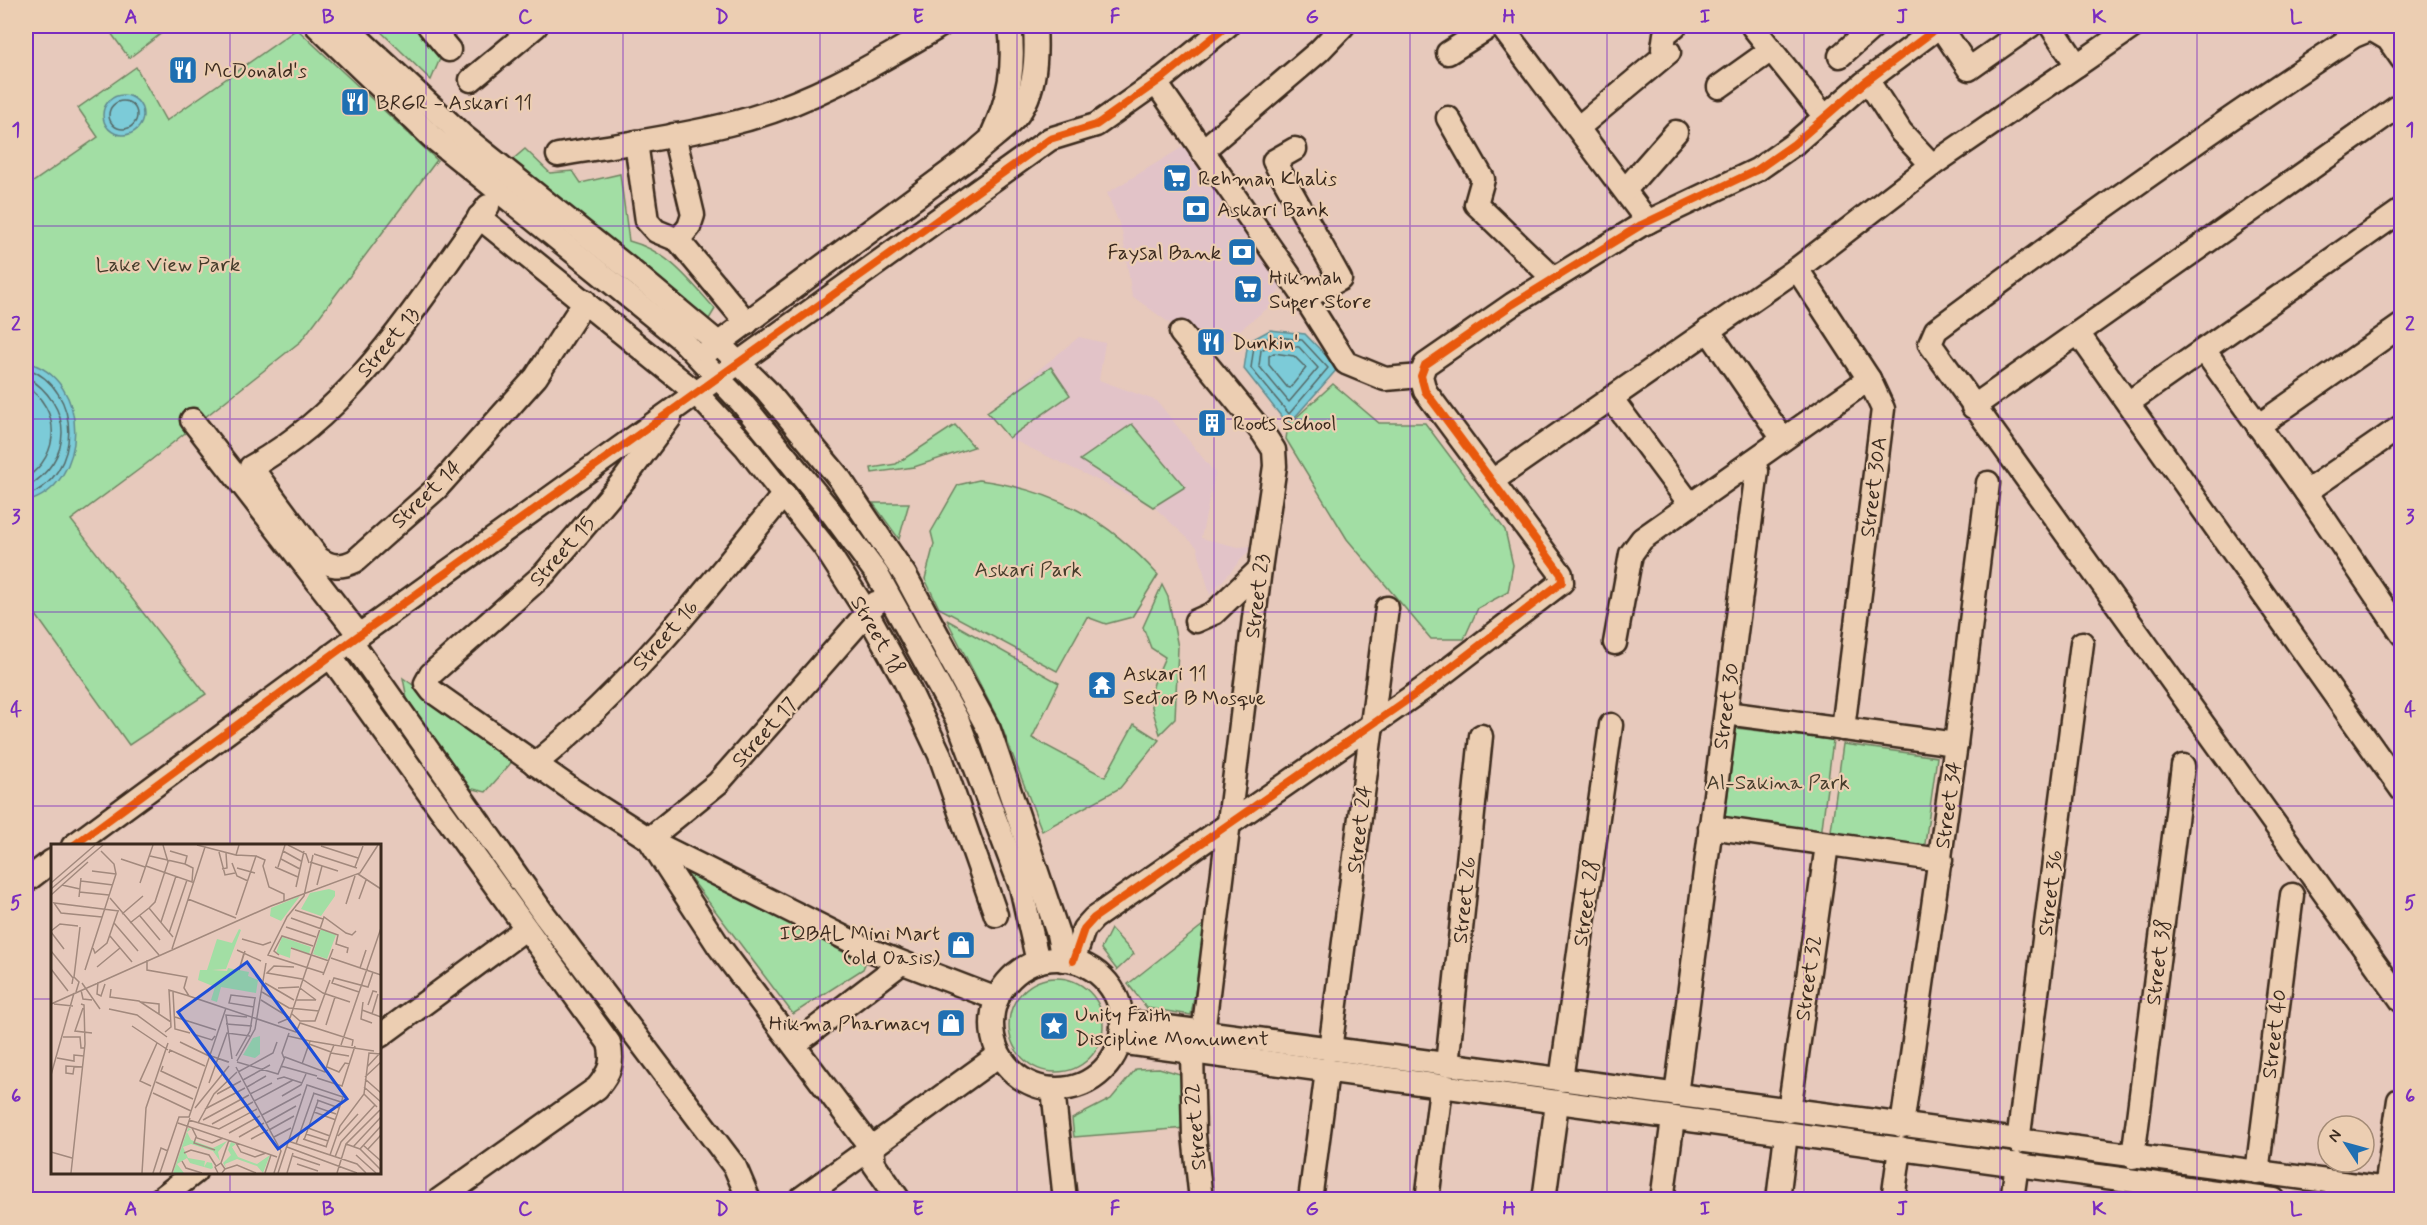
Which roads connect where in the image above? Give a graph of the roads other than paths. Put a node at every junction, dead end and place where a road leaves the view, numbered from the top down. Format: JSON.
{"nodes":[{"id":1,"x":317,"y":26,"type":"edge"},
{"id":2,"x":345,"y":26,"type":"edge"},
{"id":3,"x":429,"y":26,"type":"edge"},
{"id":4,"x":536,"y":26,"type":"edge"},
{"id":5,"x":940,"y":26,"type":"edge"},
{"id":6,"x":1010,"y":26,"type":"edge"},
{"id":7,"x":1035,"y":26,"type":"edge"},
{"id":8,"x":1227,"y":26,"type":"edge"},
{"id":9,"x":1343,"y":26,"type":"edge"},
{"id":10,"x":1491,"y":26,"type":"edge"},
{"id":11,"x":1501,"y":26,"type":"edge"},
{"id":12,"x":1674,"y":26,"type":"edge"},
{"id":13,"x":1753,"y":26,"type":"edge"},
{"id":14,"x":1874,"y":26,"type":"edge"},
{"id":15,"x":1940,"y":26,"type":"edge"},
{"id":16,"x":2030,"y":26,"type":"edge"},
{"id":17,"x":2051,"y":26,"type":"edge"},
{"id":18,"x":2134,"y":26,"type":"edge"},
{"id":19,"x":449,"y":50,"type":"dead end"},
{"id":20,"x":1771,"y":50,"type":"junction"},
{"id":21,"x":1448,"y":53,"type":"dead end"},
{"id":22,"x":1840,"y":56,"type":"dead end"},
{"id":23,"x":2402,"y":59,"type":"edge"},
{"id":24,"x":2076,"y":65,"type":"junction"},
{"id":25,"x":471,"y":80,"type":"dead end"},
{"id":26,"x":1868,"y":81,"type":"junction"},
{"id":27,"x":1156,"y":83,"type":"junction"},
{"id":28,"x":1719,"y":87,"type":"dead end"},
{"id":29,"x":2402,"y":105,"type":"edge"},
{"id":30,"x":1825,"y":117,"type":"junction"},
{"id":31,"x":1448,"y":118,"type":"dead end"},
{"id":32,"x":1579,"y":127,"type":"junction"},
{"id":33,"x":1676,"y":132,"type":"dead end"},
{"id":34,"x":674,"y":135,"type":"junction"},
{"id":35,"x":991,"y":137,"type":"junction"},
{"id":36,"x":636,"y":142,"type":"junction"},
{"id":37,"x":1295,"y":149,"type":"dead end"},
{"id":38,"x":1202,"y":151,"type":"junction"},
{"id":39,"x":558,"y":155,"type":"dead end"},
{"id":40,"x":1932,"y":165,"type":"junction"},
{"id":41,"x":1625,"y":190,"type":"junction"},
{"id":42,"x":498,"y":192,"type":"junction"},
{"id":43,"x":2402,"y":210,"type":"edge"},
{"id":44,"x":479,"y":218,"type":"junction"},
{"id":45,"x":1648,"y":222,"type":"junction"},
{"id":46,"x":678,"y":240,"type":"junction"},
{"id":47,"x":1797,"y":269,"type":"junction"},
{"id":48,"x":1554,"y":279,"type":"junction"},
{"id":49,"x":1305,"y":298,"type":"junction"},
{"id":50,"x":585,"y":301,"type":"junction"},
{"id":51,"x":747,"y":323,"type":"junction"},
{"id":52,"x":2402,"y":325,"type":"edge"},
{"id":53,"x":1708,"y":330,"type":"junction"},
{"id":54,"x":1181,"y":333,"type":"dead end"},
{"id":55,"x":2078,"y":333,"type":"junction"},
{"id":56,"x":718,"y":343,"type":"junction"},
{"id":57,"x":2204,"y":350,"type":"junction"},
{"id":58,"x":699,"y":358,"type":"junction"},
{"id":59,"x":739,"y":363,"type":"junction"},
{"id":60,"x":1421,"y":376,"type":"junction"},
{"id":61,"x":718,"y":377,"type":"junction"},
{"id":62,"x":1869,"y":379,"type":"junction"},
{"id":63,"x":688,"y":397,"type":"junction"},
{"id":64,"x":1611,"y":398,"type":"junction"},
{"id":65,"x":2128,"y":403,"type":"junction"},
{"id":66,"x":1973,"y":407,"type":"junction"},
{"id":67,"x":192,"y":420,"type":"dead end"},
{"id":68,"x":2258,"y":426,"type":"junction"},
{"id":69,"x":2402,"y":426,"type":"edge"},
{"id":70,"x":1783,"y":439,"type":"junction"},
{"id":71,"x":1753,"y":461,"type":"junction"},
{"id":72,"x":251,"y":467,"type":"joint"},
{"id":73,"x":1492,"y":481,"type":"junction"},
{"id":74,"x":1988,"y":483,"type":"dead end"},
{"id":75,"x":2306,"y":492,"type":"junction"},
{"id":76,"x":784,"y":494,"type":"junction"},
{"id":77,"x":1690,"y":504,"type":"junction"},
{"id":78,"x":1260,"y":570,"type":"junction"},
{"id":79,"x":888,"y":594,"type":"junction"},
{"id":80,"x":1388,"y":608,"type":"dead end"},
{"id":81,"x":866,"y":611,"type":"junction"},
{"id":82,"x":1196,"y":621,"type":"dead end"},
{"id":83,"x":2402,"y":634,"type":"edge"},
{"id":84,"x":355,"y":638,"type":"junction"},
{"id":85,"x":2082,"y":643,"type":"dead end"},
{"id":86,"x":1615,"y":644,"type":"dead end"},
{"id":87,"x":330,"y":656,"type":"junction"},
{"id":88,"x":1726,"y":713,"type":"junction"},
{"id":89,"x":1373,"y":723,"type":"junction"},
{"id":90,"x":1611,"y":725,"type":"dead end"},
{"id":91,"x":1843,"y":729,"type":"junction"},
{"id":92,"x":1481,"y":736,"type":"dead end"},
{"id":93,"x":1956,"y":744,"type":"junction"},
{"id":94,"x":535,"y":764,"type":"junction"},
{"id":95,"x":2183,"y":766,"type":"dead end"},
{"id":96,"x":2402,"y":789,"type":"edge"},
{"id":97,"x":1228,"y":826,"type":"junction"},
{"id":98,"x":1710,"y":828,"type":"junction"},
{"id":99,"x":649,"y":839,"type":"junction"},
{"id":100,"x":76,"y":844,"type":"edge"},
{"id":101,"x":1827,"y":844,"type":"junction"},
{"id":102,"x":1941,"y":860,"type":"junction"},
{"id":103,"x":51,"y":862,"type":"edge"},
{"id":104,"x":26,"y":881,"type":"edge"},
{"id":105,"x":2292,"y":895,"type":"dead end"},
{"id":106,"x":996,"y":915,"type":"dead end"},
{"id":107,"x":525,"y":929,"type":"junction"},
{"id":108,"x":1068,"y":961,"type":"junction"},
{"id":109,"x":1038,"y":962,"type":"junction"},
{"id":110,"x":900,"y":964,"type":"junction"},
{"id":111,"x":997,"y":999,"type":"junction"},
{"id":112,"x":2402,"y":1001,"type":"edge"},
{"id":113,"x":1120,"y":1032,"type":"junction"},
{"id":114,"x":1203,"y":1034,"type":"junction"},
{"id":115,"x":381,"y":1035,"type":"edge"},
{"id":116,"x":794,"y":1045,"type":"junction"},
{"id":117,"x":1192,"y":1054,"type":"junction"},
{"id":118,"x":1003,"y":1060,"type":"junction"},
{"id":119,"x":1328,"y":1060,"type":"junction"},
{"id":120,"x":1447,"y":1065,"type":"junction"},
{"id":121,"x":1441,"y":1088,"type":"junction"},
{"id":122,"x":1053,"y":1089,"type":"junction"},
{"id":123,"x":1559,"y":1091,"type":"junction"},
{"id":124,"x":1641,"y":1091,"type":"junction"},
{"id":125,"x":1676,"y":1095,"type":"junction"},
{"id":126,"x":2399,"y":1100,"type":"dead end"},
{"id":127,"x":1789,"y":1111,"type":"junction"},
{"id":128,"x":1638,"y":1114,"type":"junction"},
{"id":129,"x":1673,"y":1119,"type":"junction"},
{"id":130,"x":1902,"y":1126,"type":"junction"},
{"id":131,"x":1786,"y":1134,"type":"junction"},
{"id":132,"x":1900,"y":1149,"type":"junction"},
{"id":133,"x":2077,"y":1149,"type":"junction"},
{"id":134,"x":2018,"y":1153,"type":"junction"},
{"id":135,"x":873,"y":1156,"type":"junction"},
{"id":136,"x":2072,"y":1172,"type":"junction"},
{"id":137,"x":2256,"y":1173,"type":"junction"},
{"id":138,"x":194,"y":1174,"type":"edge"},
{"id":139,"x":2130,"y":1179,"type":"edge"},
{"id":140,"x":2394,"y":1190,"type":"edge"},
{"id":141,"x":1060,"y":1198,"type":"edge"},
{"id":142,"x":2251,"y":1198,"type":"edge"},
{"id":143,"x":159,"y":1200,"type":"edge"},
{"id":144,"x":439,"y":1200,"type":"edge"},
{"id":145,"x":749,"y":1200,"type":"edge"},
{"id":146,"x":799,"y":1200,"type":"edge"},
{"id":147,"x":823,"y":1200,"type":"edge"},
{"id":148,"x":899,"y":1200,"type":"edge"},
{"id":149,"x":1202,"y":1200,"type":"edge"},
{"id":150,"x":1310,"y":1200,"type":"edge"},
{"id":151,"x":1427,"y":1200,"type":"edge"},
{"id":152,"x":1544,"y":1200,"type":"edge"},
{"id":153,"x":1662,"y":1200,"type":"edge"},
{"id":154,"x":1778,"y":1200,"type":"edge"},
{"id":155,"x":1893,"y":1200,"type":"edge"},
{"id":156,"x":2012,"y":1200,"type":"edge"},
{"id":157,"x":2274,"y":1200,"type":"edge"}],
"edges":[{"from":1,"to":42,"type":"street"},
{"from":2,"to":56,"type":"street"},
{"from":3,"to":19,"type":"street"},
{"from":4,"to":25,"type":"street"},
{"from":5,"to":34,"type":"street"},
{"from":6,"to":35,"type":"street"},
{"from":7,"to":35,"type":"street"},
{"from":8,"to":27,"type":"street"},
{"from":9,"to":38,"type":"street"},
{"from":10,"to":21,"type":"street"},
{"from":11,"to":32,"type":"street"},
{"from":12,"to":32,"type":"street"},
{"from":13,"to":20,"type":"street"},
{"from":14,"to":22,"type":"street"},
{"from":15,"to":16,"type":"street"},
{"from":15,"to":26,"type":"street"},
{"from":17,"to":24,"type":"street"},
{"from":18,"to":24,"type":"street"},
{"from":20,"to":28,"type":"street"},
{"from":20,"to":30,"type":"street"},
{"from":23,"to":66,"type":"street"},
{"from":24,"to":40,"type":"street"},
{"from":26,"to":30,"type":"street"},
{"from":26,"to":40,"type":"street"},
{"from":27,"to":38,"type":"street"},
{"from":27,"to":59,"type":"street"},
{"from":29,"to":55,"type":"street"},
{"from":30,"to":45,"type":"street"},
{"from":31,"to":48,"type":"street"},
{"from":32,"to":41,"type":"street"},
{"from":33,"to":41,"type":"street"},
{"from":34,"to":36,"type":"street"},
{"from":34,"to":46,"type":"street"},
{"from":35,"to":51,"type":"street"},
{"from":36,"to":39,"type":"street"},
{"from":36,"to":46,"type":"street"},
{"from":37,"to":49,"type":"street"},
{"from":38,"to":49,"type":"street"},
{"from":40,"to":47,"type":"street"},
{"from":41,"to":45,"type":"street"},
{"from":42,"to":44,"type":"street","name":"Street 13"},
{"from":42,"to":58,"type":"street"},
{"from":43,"to":57,"type":"street"},
{"from":44,"to":50,"type":"street","name":"Street 18"},
{"from":44,"to":72,"type":"street","name":"Street 13"},
{"from":45,"to":48,"type":"street"},
{"from":46,"to":51,"type":"street"},
{"from":47,"to":53,"type":"street"},
{"from":47,"to":62,"type":"street","name":"Street 30A"},
{"from":48,"to":60,"type":"street"},
{"from":49,"to":60,"type":"street"},
{"from":50,"to":63,"type":"street","name":"Street 18"},
{"from":50,"to":72,"type":"street","name":"Street 14"},
{"from":51,"to":56,"type":"street"},
{"from":52,"to":68,"type":"street"},
{"from":53,"to":64,"type":"street"},
{"from":53,"to":70,"type":"street"},
{"from":54,"to":78,"type":"street","name":"Street 23"},
{"from":55,"to":65,"type":"street"},
{"from":55,"to":66,"type":"street"},
{"from":56,"to":58,"type":"street"},
{"from":56,"to":59,"type":"street"},
{"from":57,"to":65,"type":"street"},
{"from":57,"to":68,"type":"street"},
{"from":58,"to":61,"type":"street"},
{"from":59,"to":61,"type":"street"},
{"from":59,"to":108,"type":"street"},
{"from":60,"to":73,"type":"street"},
{"from":61,"to":63,"type":"street"},
{"from":61,"to":79,"type":"street"},
{"from":62,"to":70,"type":"street"},
{"from":62,"to":91,"type":"street","name":"Street 30A"},
{"from":63,"to":76,"type":"street","name":"Street 18"},
{"from":63,"to":84,"type":"street"},
{"from":63,"to":94,"type":"street","name":"Street 15"},
{"from":64,"to":73,"type":"street"},
{"from":64,"to":77,"type":"street"},
{"from":65,"to":96,"type":"street"},
{"from":66,"to":112,"type":"street"},
{"from":67,"to":84,"type":"street"},
{"from":68,"to":75,"type":"street"},
{"from":69,"to":75,"type":"street"},
{"from":70,"to":71,"type":"street"},
{"from":71,"to":77,"type":"street"},
{"from":71,"to":88,"type":"street","name":"Street 30"},
{"from":73,"to":89,"type":"street"},
{"from":74,"to":93,"type":"street","name":"Street 34"},
{"from":75,"to":83,"type":"street"},
{"from":76,"to":81,"type":"street","name":"Street 18"},
{"from":76,"to":94,"type":"street","name":"Street 16"},
{"from":77,"to":86,"type":"street"},
{"from":78,"to":82,"type":"street"},
{"from":78,"to":97,"type":"street","name":"Street 23"},
{"from":79,"to":81,"type":"street","name":"Street 17"},
{"from":79,"to":109,"type":"street"},
{"from":80,"to":89,"type":"street","name":"Street 24"},
{"from":81,"to":99,"type":"street","name":"Street 17"},
{"from":81,"to":106,"type":"street","name":"Street 18"},
{"from":84,"to":87,"type":"street"},
{"from":84,"to":145,"type":"street"},
{"from":85,"to":134,"type":"street","name":"Street 36"},
{"from":87,"to":100,"type":"street"},
{"from":87,"to":107,"type":"street"},
{"from":88,"to":91,"type":"street"},
{"from":88,"to":98,"type":"street","name":"Street 30"},
{"from":89,"to":97,"type":"street"},
{"from":89,"to":119,"type":"street","name":"Street 24"},
{"from":90,"to":123,"type":"street","name":"Street 28"},
{"from":91,"to":93,"type":"street"},
{"from":92,"to":120,"type":"street","name":"Street 26"},
{"from":93,"to":102,"type":"street","name":"Street 34"},
{"from":94,"to":99,"type":"street"},
{"from":95,"to":139,"type":"street","name":"Street 38"},
{"from":97,"to":108,"type":"street"},
{"from":97,"to":114,"type":"street","name":"Street 23"},
{"from":98,"to":101,"type":"street"},
{"from":98,"to":125,"type":"street","name":"Street 30"},
{"from":99,"to":110,"type":"street"},
{"from":99,"to":116,"type":"street"},
{"from":101,"to":102,"type":"street"},
{"from":101,"to":127,"type":"street","name":"Street 32"},
{"from":102,"to":130,"type":"street","name":"Street 34"},
{"from":103,"to":104,"type":"street"},
{"from":105,"to":137,"type":"street","name":"Street 40"},
{"from":107,"to":115,"type":"street"},
{"from":107,"to":144,"type":"street"},
{"from":108,"to":109,"type":"street"},
{"from":108,"to":113,"type":"street"},
{"from":109,"to":111,"type":"street"},
{"from":110,"to":111,"type":"street"},
{"from":110,"to":116,"type":"street"},
{"from":111,"to":118,"type":"street"},
{"from":113,"to":114,"type":"street"},
{"from":113,"to":117,"type":"street"},
{"from":113,"to":122,"type":"street"},
{"from":114,"to":119,"type":"street"},
{"from":116,"to":135,"type":"street"},
{"from":117,"to":119,"type":"street"},
{"from":117,"to":149,"type":"street","name":"Street 22"},
{"from":118,"to":122,"type":"street"},
{"from":118,"to":135,"type":"street"},
{"from":119,"to":120,"type":"street"},
{"from":119,"to":121,"type":"street"},
{"from":119,"to":150,"type":"street","name":"Street 24"},
{"from":120,"to":123,"type":"street"},
{"from":121,"to":123,"type":"street"},
{"from":121,"to":151,"type":"street"},
{"from":122,"to":141,"type":"street"},
{"from":123,"to":124,"type":"street"},
{"from":123,"to":128,"type":"street"},
{"from":123,"to":152,"type":"street","name":"Street 28"},
{"from":124,"to":125,"type":"street"},
{"from":124,"to":128,"type":"street"},
{"from":125,"to":127,"type":"street"},
{"from":126,"to":140,"type":"street"},
{"from":127,"to":130,"type":"street"},
{"from":128,"to":129,"type":"street"},
{"from":129,"to":131,"type":"street"},
{"from":129,"to":153,"type":"street"},
{"from":130,"to":134,"type":"street"},
{"from":131,"to":132,"type":"street"},
{"from":131,"to":154,"type":"street"},
{"from":132,"to":134,"type":"street"},
{"from":132,"to":155,"type":"street"},
{"from":133,"to":134,"type":"street"},
{"from":133,"to":136,"type":"street"},
{"from":133,"to":139,"type":"street"},
{"from":134,"to":136,"type":"street"},
{"from":134,"to":156,"type":"street","name":"Street 36"},
{"from":135,"to":146,"type":"street"},
{"from":135,"to":147,"type":"street"},
{"from":135,"to":148,"type":"street"},
{"from":136,"to":139,"type":"street"},
{"from":137,"to":139,"type":"street"},
{"from":137,"to":140,"type":"street"},
{"from":138,"to":143,"type":"street"},
{"from":139,"to":142,"type":"street"},
{"from":142,"to":157,"type":"street"}]}
